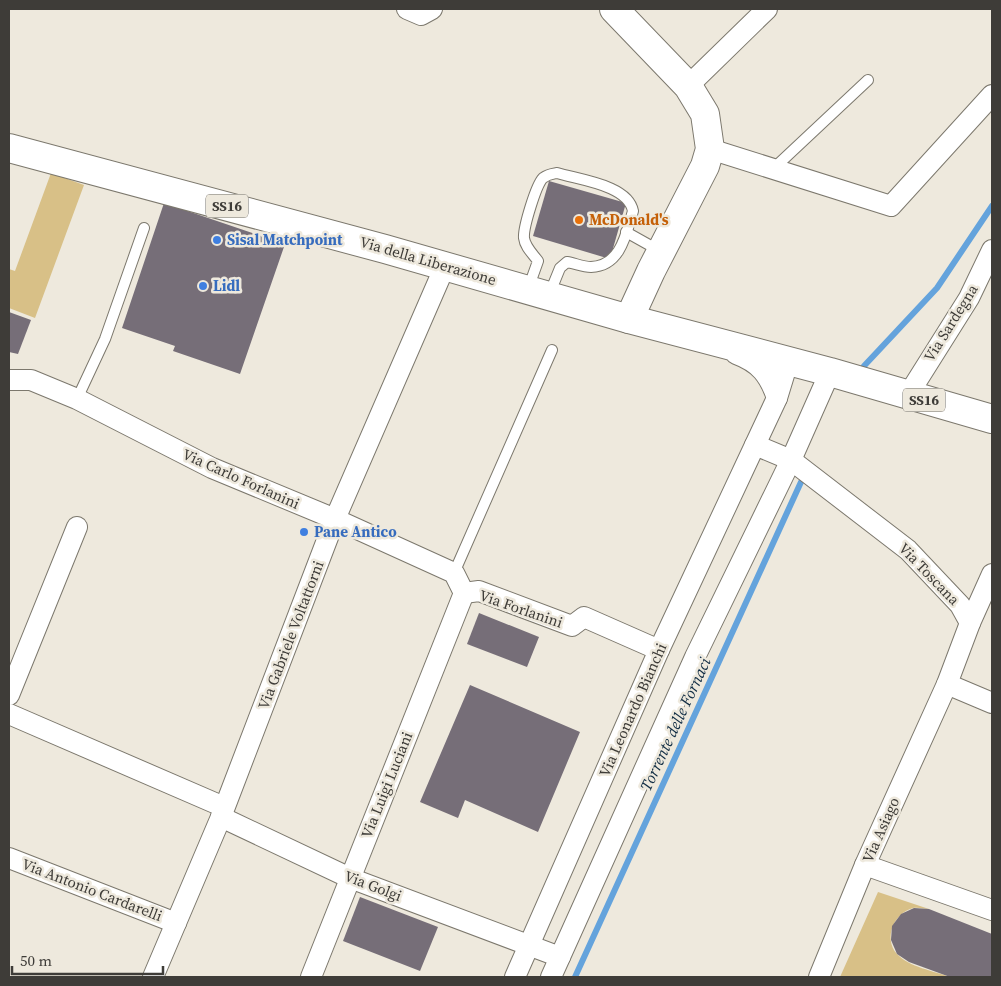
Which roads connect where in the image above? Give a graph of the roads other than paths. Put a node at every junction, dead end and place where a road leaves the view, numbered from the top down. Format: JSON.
{"nodes":[{"id":1,"x":407,"y":9,"type":"edge"},
{"id":2,"x":432,"y":9,"type":"edge"},
{"id":3,"x":614,"y":9,"type":"edge"},
{"id":4,"x":767,"y":9,"type":"edge"},
{"id":5,"x":868,"y":80,"type":"dead end"},
{"id":6,"x":688,"y":86,"type":"junction"},
{"id":7,"x":992,"y":95,"type":"edge"},
{"id":8,"x":9,"y":148,"type":"edge"},
{"id":9,"x":710,"y":148,"type":"junction"},
{"id":10,"x":772,"y":170,"type":"junction"},
{"id":11,"x":144,"y":228,"type":"dead end"},
{"id":12,"x":626,"y":232,"type":"junction"},
{"id":13,"x":992,"y":250,"type":"edge"},
{"id":14,"x":661,"y":252,"type":"junction"},
{"id":15,"x":445,"y":266,"type":"junction"},
{"id":16,"x":538,"y":293,"type":"junction"},
{"id":17,"x":629,"y":319,"type":"junction"},
{"id":18,"x":695,"y":338,"type":"junction"},
{"id":19,"x":552,"y":350,"type":"dead end"},
{"id":20,"x":788,"y":362,"type":"junction"},
{"id":21,"x":830,"y":372,"type":"junction"},
{"id":22,"x":9,"y":380,"type":"edge"},
{"id":23,"x":908,"y":395,"type":"junction"},
{"id":24,"x":776,"y":398,"type":"junction"},
{"id":25,"x":76,"y":400,"type":"junction"},
{"id":26,"x":992,"y":419,"type":"edge"},
{"id":27,"x":756,"y":445,"type":"junction"},
{"id":28,"x":791,"y":460,"type":"junction"},
{"id":29,"x":335,"y":519,"type":"junction"},
{"id":30,"x":77,"y":527,"type":"dead end"},
{"id":31,"x":454,"y":573,"type":"junction"},
{"id":32,"x":992,"y":574,"type":"edge"},
{"id":33,"x":464,"y":593,"type":"junction"},
{"id":34,"x":970,"y":623,"type":"junction"},
{"id":35,"x":658,"y":650,"type":"junction"},
{"id":36,"x":947,"y":684,"type":"junction"},
{"id":37,"x":9,"y":695,"type":"edge"},
{"id":38,"x":992,"y":703,"type":"edge"},
{"id":39,"x":9,"y":714,"type":"edge"},
{"id":40,"x":223,"y":812,"type":"junction"},
{"id":41,"x":9,"y":858,"type":"edge"},
{"id":42,"x":866,"y":865,"type":"junction"},
{"id":43,"x":350,"y":878,"type":"junction"},
{"id":44,"x":992,"y":910,"type":"edge"},
{"id":45,"x":176,"y":923,"type":"junction"},
{"id":46,"x":528,"y":944,"type":"junction"},
{"id":47,"x":560,"y":957,"type":"junction"},
{"id":48,"x":153,"y":977,"type":"edge"},
{"id":49,"x":311,"y":977,"type":"edge"},
{"id":50,"x":516,"y":977,"type":"edge"},
{"id":51,"x":551,"y":977,"type":"edge"},
{"id":52,"x":818,"y":977,"type":"edge"}],
"edges":[{"from":1,"to":2,"type":"street"},
{"from":3,"to":6,"type":"main road"},
{"from":4,"to":6,"type":"street"},
{"from":5,"to":10,"type":"lane"},
{"from":6,"to":9,"type":"main road"},
{"from":7,"to":10,"type":"street"},
{"from":8,"to":15,"type":"main road","name":"Via della Liberazione","number":"SS16"},
{"from":9,"to":10,"type":"street"},
{"from":9,"to":14,"type":"main road"},
{"from":11,"to":25,"type":"lane"},
{"from":12,"to":14,"type":"lane"},
{"from":12,"to":16,"type":"lane"},
{"from":12,"to":16,"type":"lane"},
{"from":13,"to":23,"type":"street","name":"Via Sardegna"},
{"from":14,"to":17,"type":"main road"},
{"from":15,"to":16,"type":"main road","name":"Via della Liberazione","number":"SS16"},
{"from":15,"to":29,"type":"street","name":"Via Gabriele Voltattorni"},
{"from":16,"to":17,"type":"main road","name":"Via della Liberazione","number":"SS16"},
{"from":17,"to":18,"type":"main road","name":"Via della Liberazione","number":"SS16"},
{"from":18,"to":20,"type":"main road","name":"Via della Liberazione","number":"SS16"},
{"from":18,"to":24,"type":"street"},
{"from":19,"to":31,"type":"lane"},
{"from":20,"to":21,"type":"main road","number":"SS16"},
{"from":20,"to":24,"type":"street","name":"Via Leonardo Bianchi"},
{"from":21,"to":23,"type":"main road","number":"SS16"},
{"from":21,"to":28,"type":"street"},
{"from":22,"to":25,"type":"street","name":"Via Carlo Forlanini"},
{"from":23,"to":26,"type":"main road","number":"SS16"},
{"from":24,"to":27,"type":"street","name":"Via Leonardo Bianchi"},
{"from":25,"to":29,"type":"street","name":"Via Carlo Forlanini"},
{"from":27,"to":28,"type":"street"},
{"from":27,"to":35,"type":"street","name":"Via Leonardo Bianchi"},
{"from":28,"to":34,"type":"street","name":"Via Toscana"},
{"from":28,"to":47,"type":"street"},
{"from":29,"to":31,"type":"street","name":"Via Carlo Forlanini"},
{"from":29,"to":40,"type":"street","name":"Via Gabriele Voltattorni"},
{"from":30,"to":37,"type":"street"},
{"from":31,"to":33,"type":"street"},
{"from":32,"to":34,"type":"street"},
{"from":33,"to":35,"type":"street","name":"Via Forlanini"},
{"from":33,"to":43,"type":"street","name":"Via Luigi Luciani"},
{"from":34,"to":36,"type":"street"},
{"from":35,"to":46,"type":"street","name":"Via Leonardo Bianchi"},
{"from":36,"to":38,"type":"street"},
{"from":36,"to":42,"type":"street","name":"Via Asiago"},
{"from":39,"to":40,"type":"street","name":"Via Golgi"},
{"from":40,"to":43,"type":"street","name":"Via Golgi"},
{"from":40,"to":45,"type":"street","name":"Via Gabriele Voltattorni"},
{"from":41,"to":45,"type":"street","name":"Via Antonio Cardarelli"},
{"from":42,"to":44,"type":"street"},
{"from":42,"to":52,"type":"street","name":"Via Asiago"},
{"from":43,"to":46,"type":"street","name":"Via Golgi"},
{"from":43,"to":49,"type":"street","name":"Via Luigi Luciani"},
{"from":45,"to":48,"type":"street","name":"Via Gabriele Voltattorni"},
{"from":46,"to":47,"type":"street","name":"Via Golgi"},
{"from":46,"to":50,"type":"street","name":"Via Leonardo Bianchi"},
{"from":47,"to":51,"type":"street"}]}
